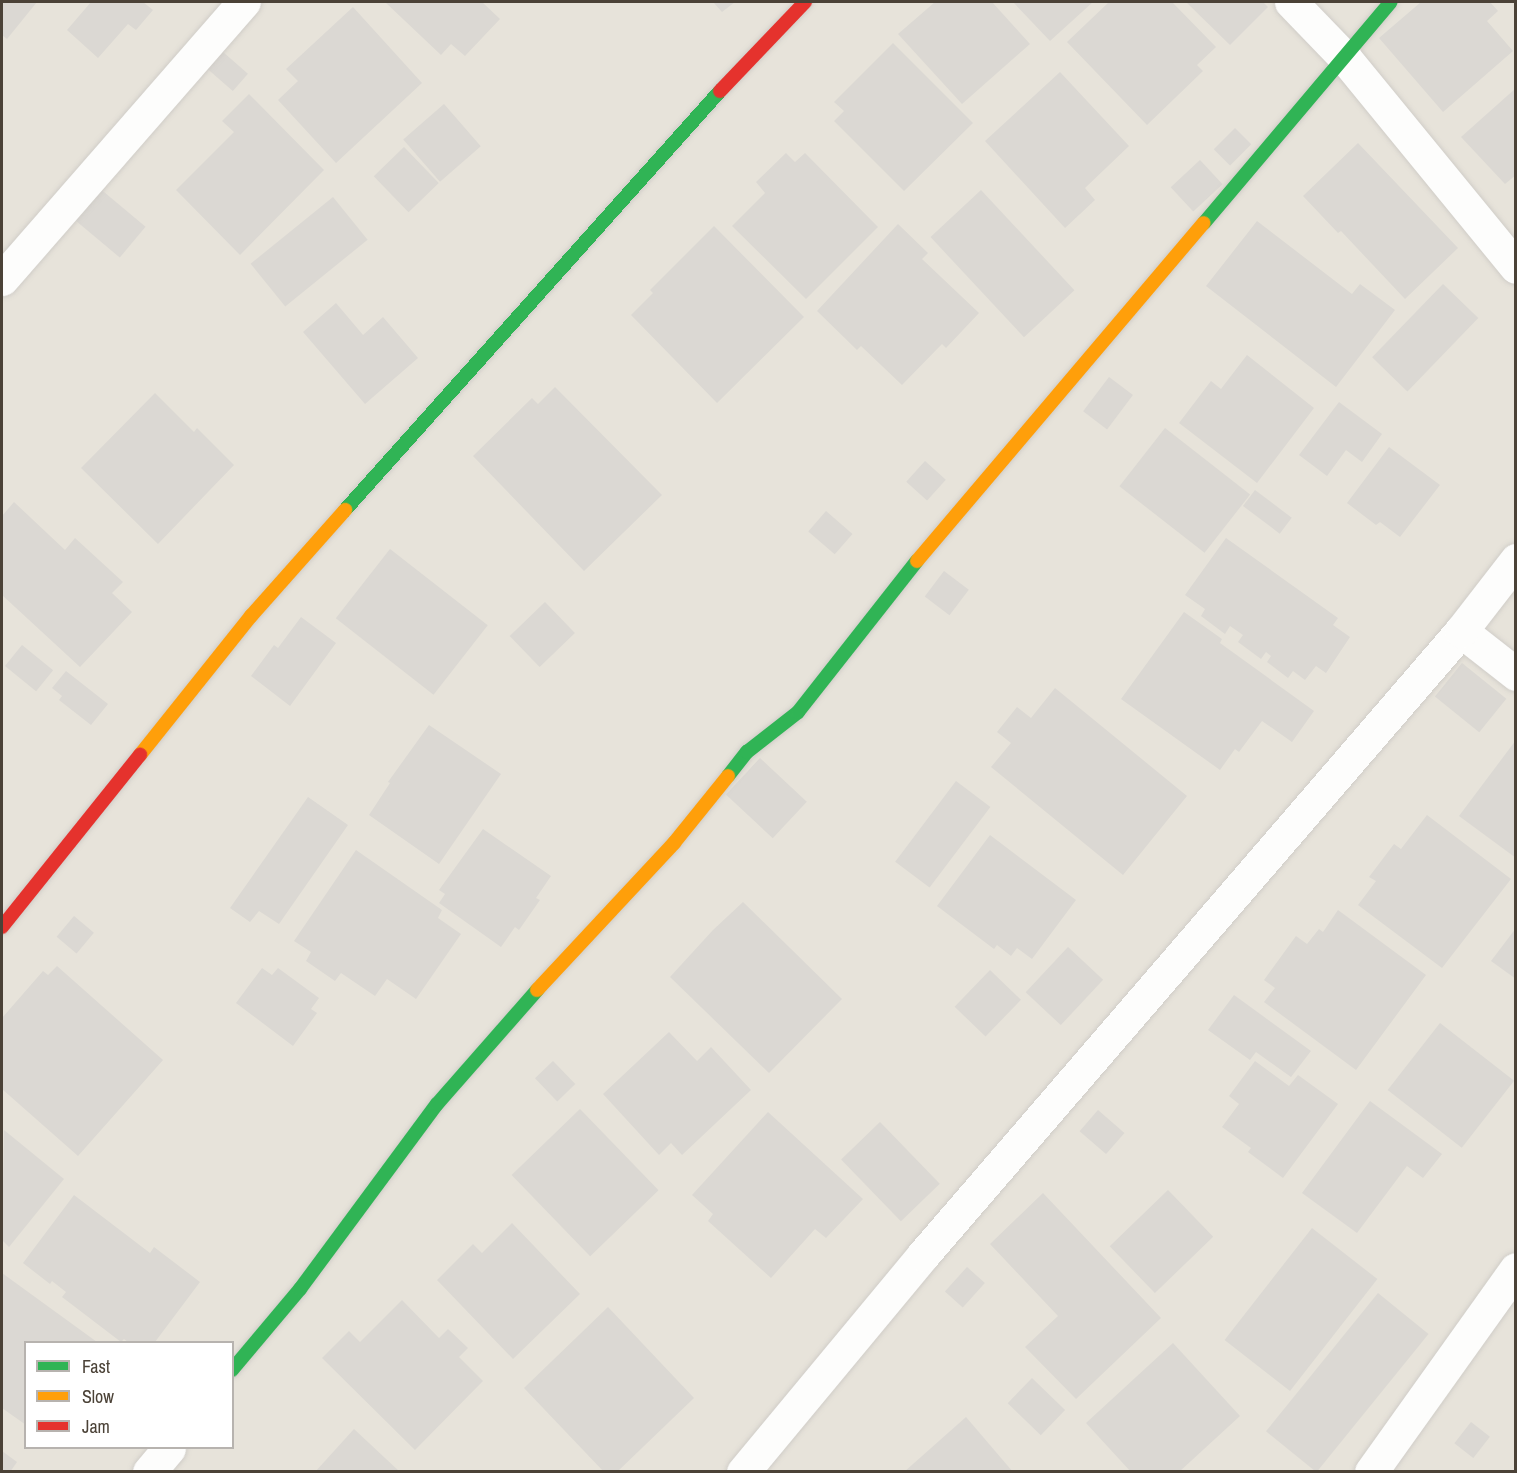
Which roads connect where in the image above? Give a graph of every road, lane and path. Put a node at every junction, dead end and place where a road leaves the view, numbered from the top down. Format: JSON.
{"nodes":[{"id":1,"x":244,"y":2,"type":"edge"},
{"id":2,"x":805,"y":2,"type":"edge"},
{"id":3,"x":1291,"y":2,"type":"edge"},
{"id":4,"x":1391,"y":2,"type":"edge"},
{"id":5,"x":1345,"y":58,"type":"junction"},
{"id":6,"x":1515,"y":267,"type":"edge"},
{"id":7,"x":2,"y":279,"type":"edge"},
{"id":8,"x":1515,"y":560,"type":"edge"},
{"id":9,"x":1461,"y":631,"type":"junction"},
{"id":10,"x":1515,"y":674,"type":"edge"},
{"id":11,"x":2,"y":927,"type":"edge"},
{"id":12,"x":1515,"y":1269,"type":"edge"},
{"id":13,"x":234,"y":1368,"type":"edge"},
{"id":14,"x":168,"y":1449,"type":"edge"},
{"id":15,"x":149,"y":1472,"type":"edge"},
{"id":16,"x":743,"y":1472,"type":"edge"},
{"id":17,"x":1371,"y":1472,"type":"edge"}],
"edges":[{"from":1,"to":7,"type":"street"},
{"from":2,"to":11,"type":"street"},
{"from":3,"to":5,"type":"street"},
{"from":4,"to":5,"type":"street"},
{"from":5,"to":6,"type":"street"},
{"from":5,"to":13,"type":"street"},
{"from":8,"to":9,"type":"street"},
{"from":9,"to":10,"type":"street"},
{"from":9,"to":16,"type":"street"},
{"from":12,"to":17,"type":"street"},
{"from":14,"to":15,"type":"street"}]}
